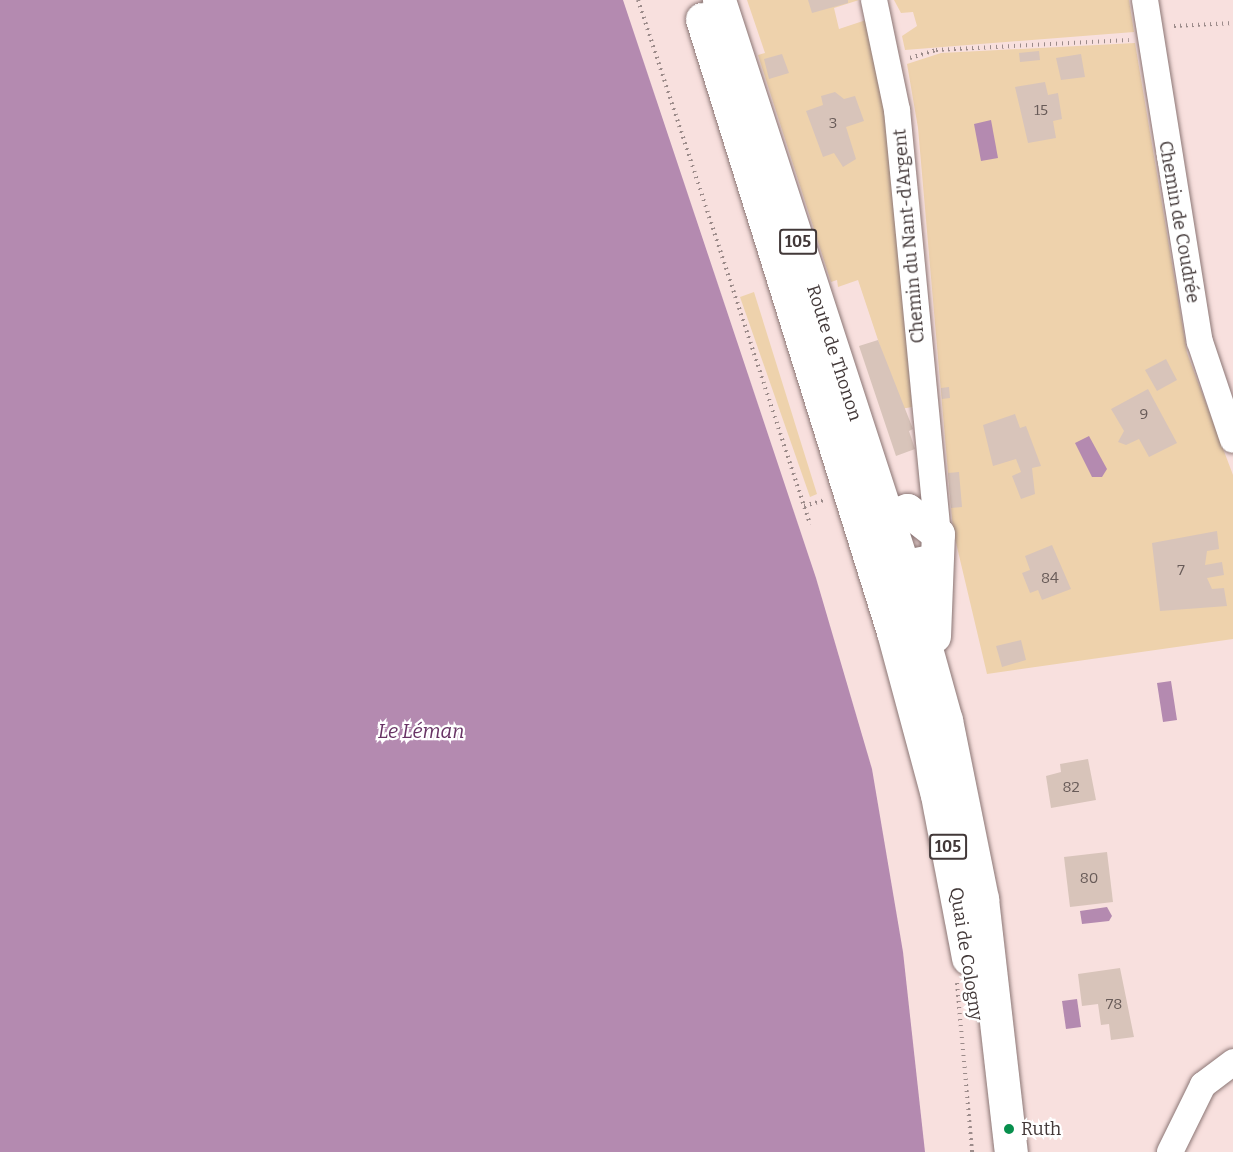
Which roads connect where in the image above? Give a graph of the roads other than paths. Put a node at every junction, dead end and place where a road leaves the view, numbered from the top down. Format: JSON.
{"nodes":[{"id":1,"x":696,"y":0,"type":"edge"},
{"id":2,"x":719,"y":0,"type":"edge"},
{"id":3,"x":874,"y":0,"type":"edge"},
{"id":4,"x":1144,"y":0,"type":"edge"},
{"id":5,"x":1233,"y":440,"type":"edge"},
{"id":6,"x":931,"y":475,"type":"junction"},
{"id":7,"x":897,"y":513,"type":"junction"},
{"id":8,"x":937,"y":547,"type":"junction"},
{"id":9,"x":868,"y":551,"type":"junction"},
{"id":10,"x":904,"y":570,"type":"junction"},
{"id":11,"x":932,"y":668,"type":"junction"},
{"id":12,"x":1233,"y":1062,"type":"edge"},
{"id":13,"x":990,"y":1152,"type":"edge"},
{"id":14,"x":1011,"y":1152,"type":"edge"},
{"id":15,"x":1170,"y":1152,"type":"edge"}],
"edges":[{"from":1,"to":9,"type":"main road","name":"Route de Thonon","number":"105"},
{"from":2,"to":7,"type":"main road","name":"Route de Thonon","number":"105"},
{"from":3,"to":6,"type":"street","name":"Chemin du Nant-d'Argent"},
{"from":4,"to":5,"type":"street","name":"Chemin de Coudrée"},
{"from":6,"to":7,"type":"street"},
{"from":6,"to":8,"type":"street","name":"Chemin du Nant-d'Argent"},
{"from":7,"to":8,"type":"main road"},
{"from":7,"to":9,"type":"main road"},
{"from":7,"to":10,"type":"main road","name":"Route de Thonon","number":"105"},
{"from":8,"to":10,"type":"main road"},
{"from":8,"to":11,"type":"main road"},
{"from":9,"to":10,"type":"main road"},
{"from":9,"to":13,"type":"main road","name":"Quai de Cologny","number":"105"},
{"from":10,"to":11,"type":"main road","name":"Quai de Cologny","number":"105"},
{"from":11,"to":14,"type":"main road","name":"Quai de Cologny","number":"105"},
{"from":12,"to":15,"type":"street"}]}
